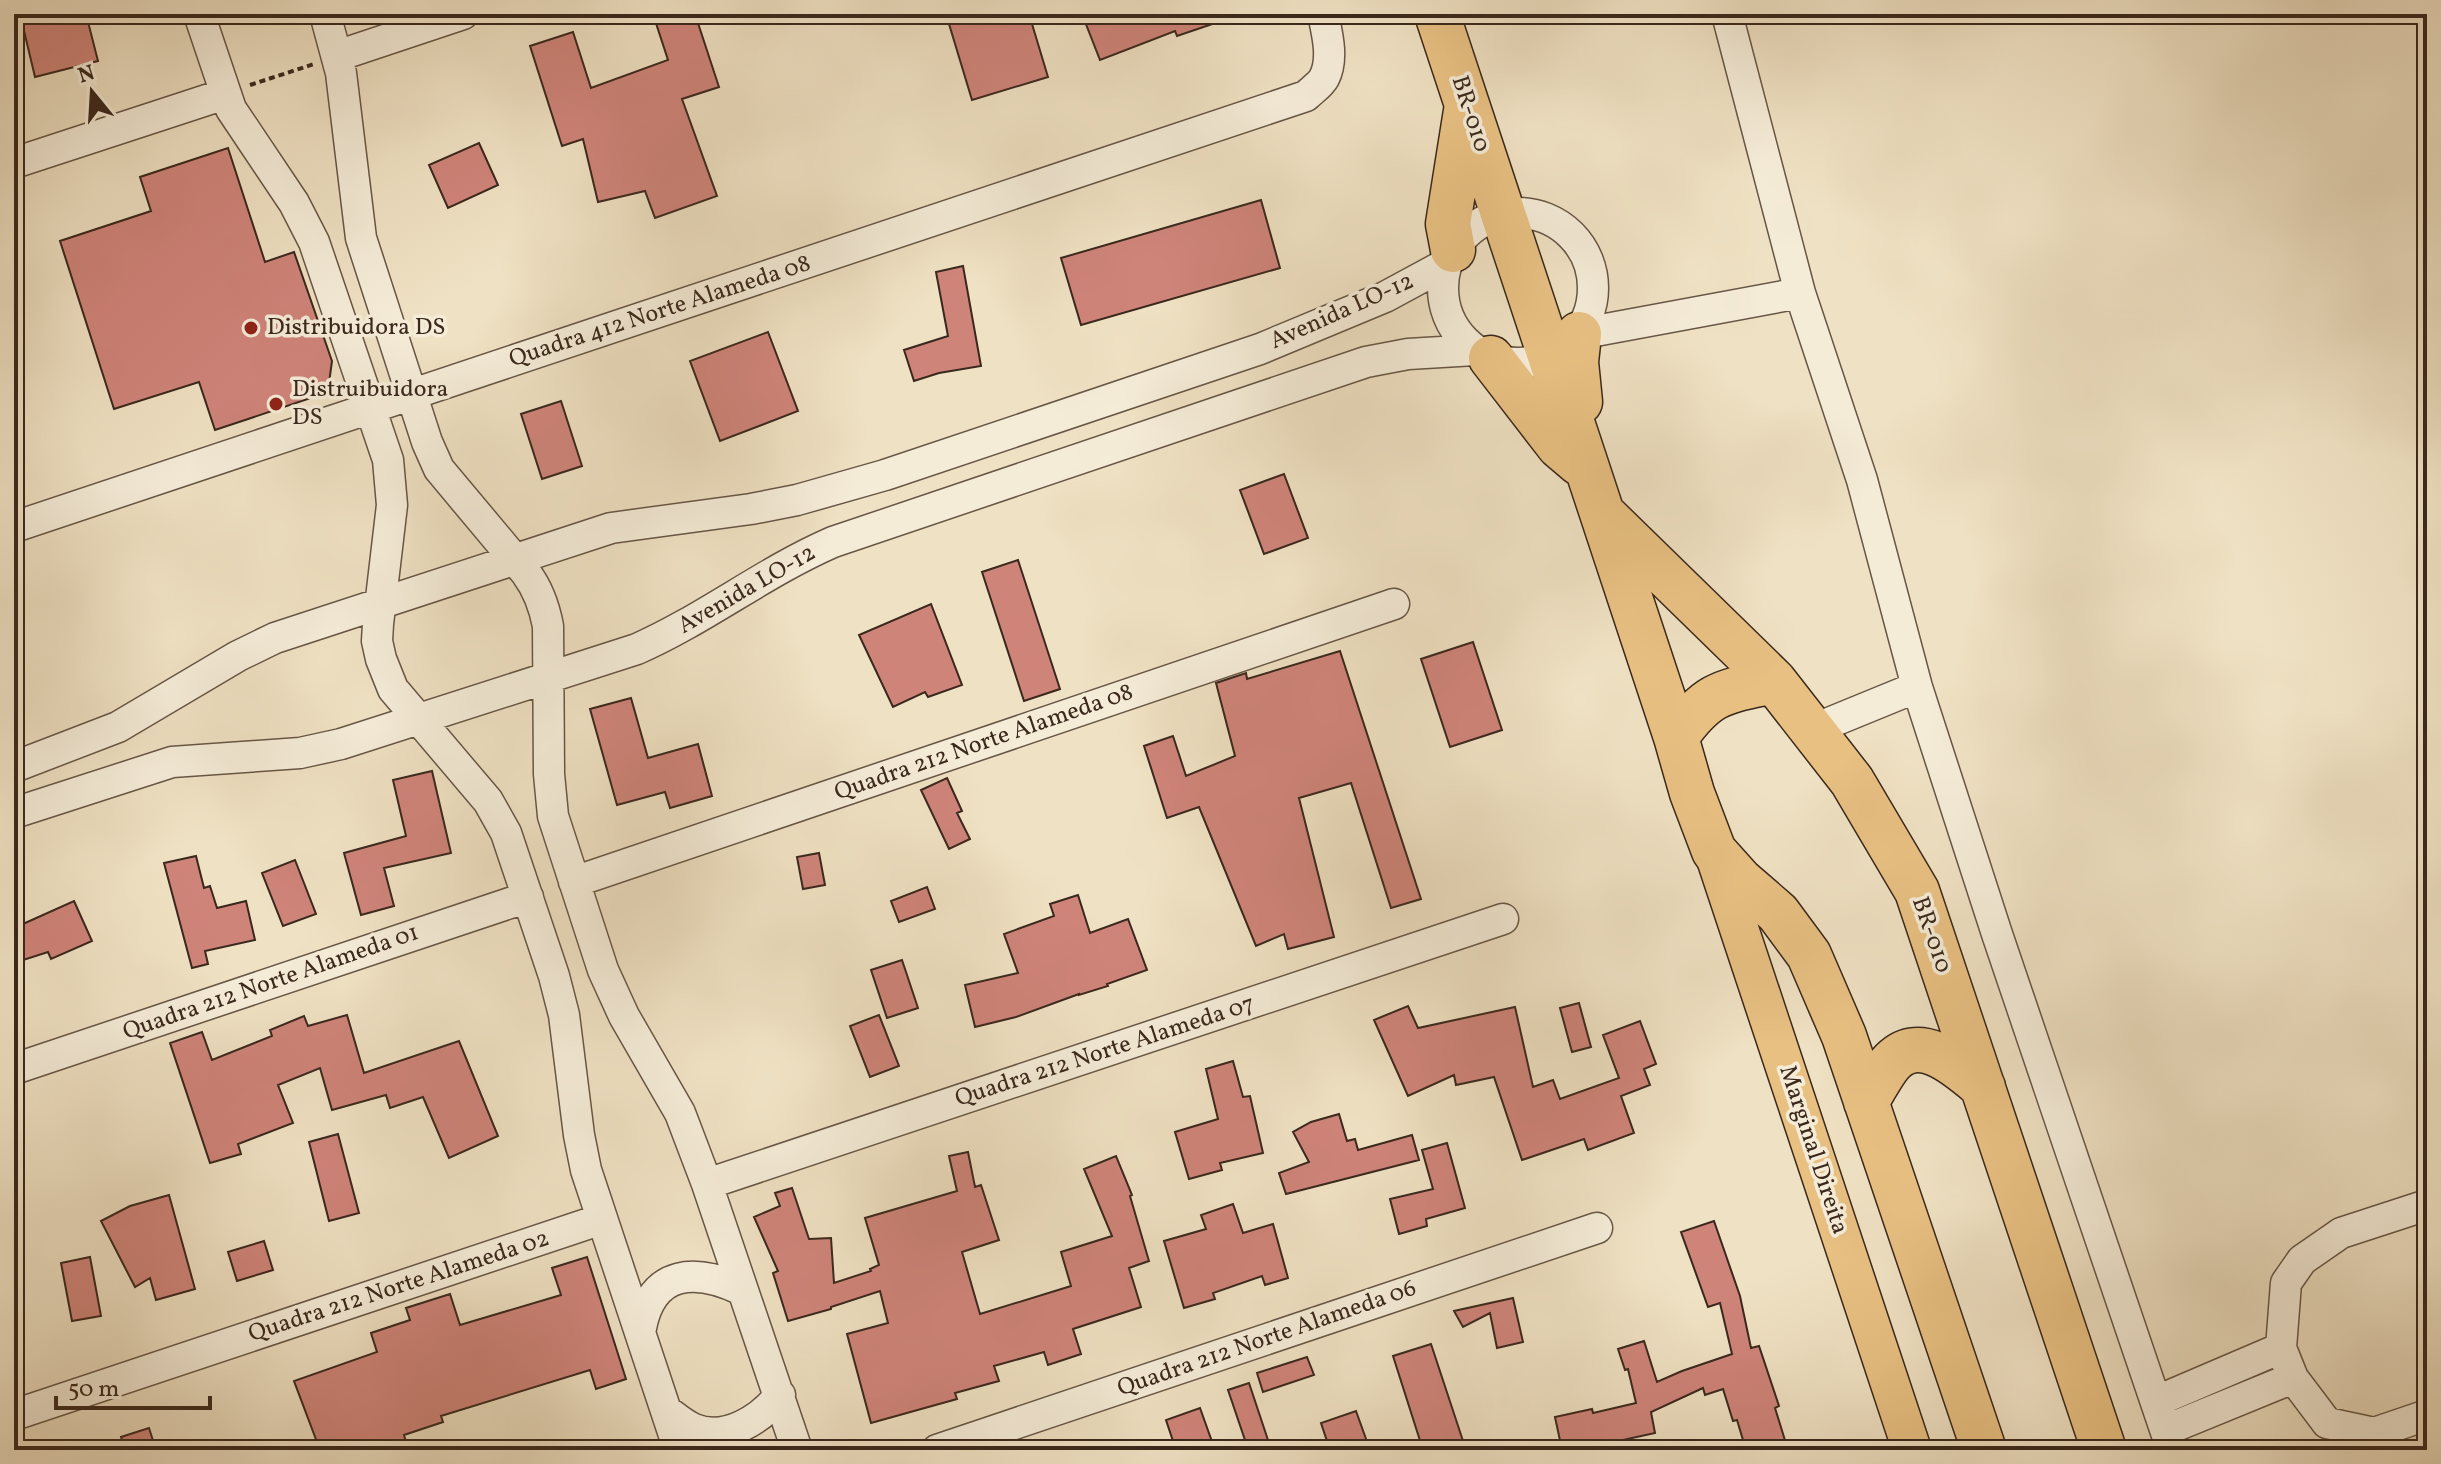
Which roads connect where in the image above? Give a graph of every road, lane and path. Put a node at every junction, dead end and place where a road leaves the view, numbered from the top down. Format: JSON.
{"nodes":[{"id":1,"x":199,"y":14,"type":"edge"},
{"id":2,"x":325,"y":14,"type":"edge"},
{"id":3,"x":463,"y":14,"type":"edge"},
{"id":4,"x":1323,"y":14,"type":"edge"},
{"id":5,"x":1437,"y":14,"type":"edge"},
{"id":6,"x":1727,"y":14,"type":"edge"},
{"id":7,"x":337,"y":56,"type":"junction"},
{"id":8,"x":225,"y":94,"type":"junction"},
{"id":9,"x":1467,"y":105,"type":"junction"},
{"id":10,"x":14,"y":163,"type":"edge"},
{"id":11,"x":1521,"y":215,"type":"junction"},
{"id":12,"x":1450,"y":257,"type":"junction"},
{"id":13,"x":1800,"y":293,"type":"junction"},
{"id":14,"x":1564,"y":345,"type":"junction"},
{"id":15,"x":1483,"y":354,"type":"junction"},
{"id":16,"x":410,"y":395,"type":"junction"},
{"id":17,"x":371,"y":408,"type":"junction"},
{"id":18,"x":1584,"y":460,"type":"junction"},
{"id":19,"x":1601,"y":511,"type":"junction"},
{"id":20,"x":14,"y":527,"type":"edge"},
{"id":21,"x":513,"y":559,"type":"junction"},
{"id":22,"x":382,"y":603,"type":"junction"},
{"id":23,"x":1394,"y":604,"type":"dead end"},
{"id":24,"x":547,"y":679,"type":"junction"},
{"id":25,"x":1774,"y":681,"type":"junction"},
{"id":26,"x":1917,"y":687,"type":"junction"},
{"id":27,"x":420,"y":720,"type":"junction"},
{"id":28,"x":1812,"y":730,"type":"junction"},
{"id":29,"x":1676,"y":737,"type":"junction"},
{"id":30,"x":14,"y":767,"type":"edge"},
{"id":31,"x":14,"y":813,"type":"edge"},
{"id":32,"x":1714,"y":851,"type":"junction"},
{"id":33,"x":574,"y":882,"type":"junction"},
{"id":34,"x":528,"y":897,"type":"junction"},
{"id":35,"x":1503,"y":919,"type":"dead end"},
{"id":36,"x":14,"y":1069,"type":"edge"},
{"id":37,"x":1983,"y":1087,"type":"junction"},
{"id":38,"x":1866,"y":1102,"type":"junction"},
{"id":39,"x":707,"y":1184,"type":"junction"},
{"id":40,"x":2427,"y":1205,"type":"edge"},
{"id":41,"x":602,"y":1219,"type":"junction"},
{"id":42,"x":1597,"y":1228,"type":"dead end"},
{"id":43,"x":742,"y":1290,"type":"junction"},
{"id":44,"x":641,"y":1328,"type":"junction"},
{"id":45,"x":2281,"y":1348,"type":"junction"},
{"id":46,"x":2293,"y":1378,"type":"junction"},
{"id":47,"x":780,"y":1395,"type":"junction"},
{"id":48,"x":2157,"y":1401,"type":"junction"},
{"id":49,"x":667,"y":1411,"type":"junction"},
{"id":50,"x":14,"y":1415,"type":"edge"},
{"id":51,"x":2427,"y":1415,"type":"edge"},
{"id":52,"x":2169,"y":1440,"type":"edge"},
{"id":53,"x":679,"y":1450,"type":"edge"},
{"id":54,"x":797,"y":1450,"type":"edge"},
{"id":55,"x":937,"y":1450,"type":"edge"},
{"id":56,"x":1912,"y":1450,"type":"edge"},
{"id":57,"x":1984,"y":1450,"type":"edge"},
{"id":58,"x":2104,"y":1450,"type":"edge"}],
"edges":[{"from":1,"to":8,"type":"street"},
{"from":2,"to":7,"type":"street"},
{"from":3,"to":7,"type":"street"},
{"from":4,"to":16,"type":"street","name":"Quadra 412 Norte Alameda 08"},
{"from":5,"to":9,"type":"highway","name":"BR-010","number":"BR-010"},
{"from":6,"to":13,"type":"street"},
{"from":7,"to":8,"type":"path"},
{"from":7,"to":16,"type":"street"},
{"from":8,"to":10,"type":"street"},
{"from":8,"to":17,"type":"street"},
{"from":9,"to":11,"type":"highway","name":"BR-010","number":"BR-010"},
{"from":9,"to":12,"type":"highway"},
{"from":11,"to":12,"type":"street","name":"Avenida LO-12"},
{"from":11,"to":14,"type":"highway"},
{"from":11,"to":14,"type":"street"},
{"from":12,"to":15,"type":"street"},
{"from":12,"to":21,"type":"street","name":"Avenida LO-12"},
{"from":13,"to":14,"type":"street","name":"Avenida LO-12"},
{"from":13,"to":26,"type":"street"},
{"from":14,"to":15,"type":"street","name":"Avenida LO-12"},
{"from":14,"to":18,"type":"highway"},
{"from":15,"to":18,"type":"highway"},
{"from":15,"to":24,"type":"street","name":"Avenida LO-12"},
{"from":16,"to":17,"type":"street","name":"Quadra 412 Norte Alameda 08"},
{"from":16,"to":21,"type":"street"},
{"from":17,"to":20,"type":"street","name":"Quadra 412 Norte Alameda 08"},
{"from":17,"to":22,"type":"street"},
{"from":18,"to":19,"type":"highway"},
{"from":19,"to":25,"type":"highway","name":"BR-010"},
{"from":19,"to":29,"type":"highway"},
{"from":21,"to":22,"type":"street","name":"Avenida LO-12"},
{"from":21,"to":24,"type":"street"},
{"from":22,"to":27,"type":"street"},
{"from":22,"to":30,"type":"street","name":"Avenida LO-12"},
{"from":23,"to":33,"type":"street","name":"Quadra 212 Norte Alameda 08"},
{"from":24,"to":27,"type":"street","name":"Avenida LO-12"},
{"from":24,"to":33,"type":"street"},
{"from":25,"to":28,"type":"highway","name":"BR-010"},
{"from":25,"to":29,"type":"highway"},
{"from":26,"to":28,"type":"street"},
{"from":26,"to":48,"type":"street"},
{"from":27,"to":31,"type":"street","name":"Avenida LO-12"},
{"from":27,"to":34,"type":"street"},
{"from":28,"to":37,"type":"highway","name":"BR-010"},
{"from":29,"to":32,"type":"highway"},
{"from":32,"to":38,"type":"highway"},
{"from":32,"to":56,"type":"main road","name":"Marginal Direita"},
{"from":33,"to":39,"type":"street"},
{"from":34,"to":36,"type":"street","name":"Quadra 212 Norte Alameda 01"},
{"from":34,"to":41,"type":"street"},
{"from":35,"to":39,"type":"street","name":"Quadra 212 Norte Alameda 07"},
{"from":37,"to":38,"type":"highway"},
{"from":37,"to":58,"type":"highway","name":"BR-010"},
{"from":38,"to":57,"type":"highway"},
{"from":39,"to":43,"type":"street"},
{"from":40,"to":45,"type":"street"},
{"from":41,"to":44,"type":"street"},
{"from":41,"to":50,"type":"street","name":"Quadra 212 Norte Alameda 02"},
{"from":42,"to":55,"type":"street","name":"Quadra 212 Norte Alameda 06"},
{"from":43,"to":44,"type":"street"},
{"from":43,"to":47,"type":"street"},
{"from":44,"to":49,"type":"street"},
{"from":45,"to":46,"type":"street"},
{"from":45,"to":48,"type":"street"},
{"from":46,"to":51,"type":"street"},
{"from":46,"to":52,"type":"street"},
{"from":47,"to":49,"type":"street"},
{"from":47,"to":54,"type":"street"},
{"from":48,"to":52,"type":"street"},
{"from":49,"to":53,"type":"street"}]}
